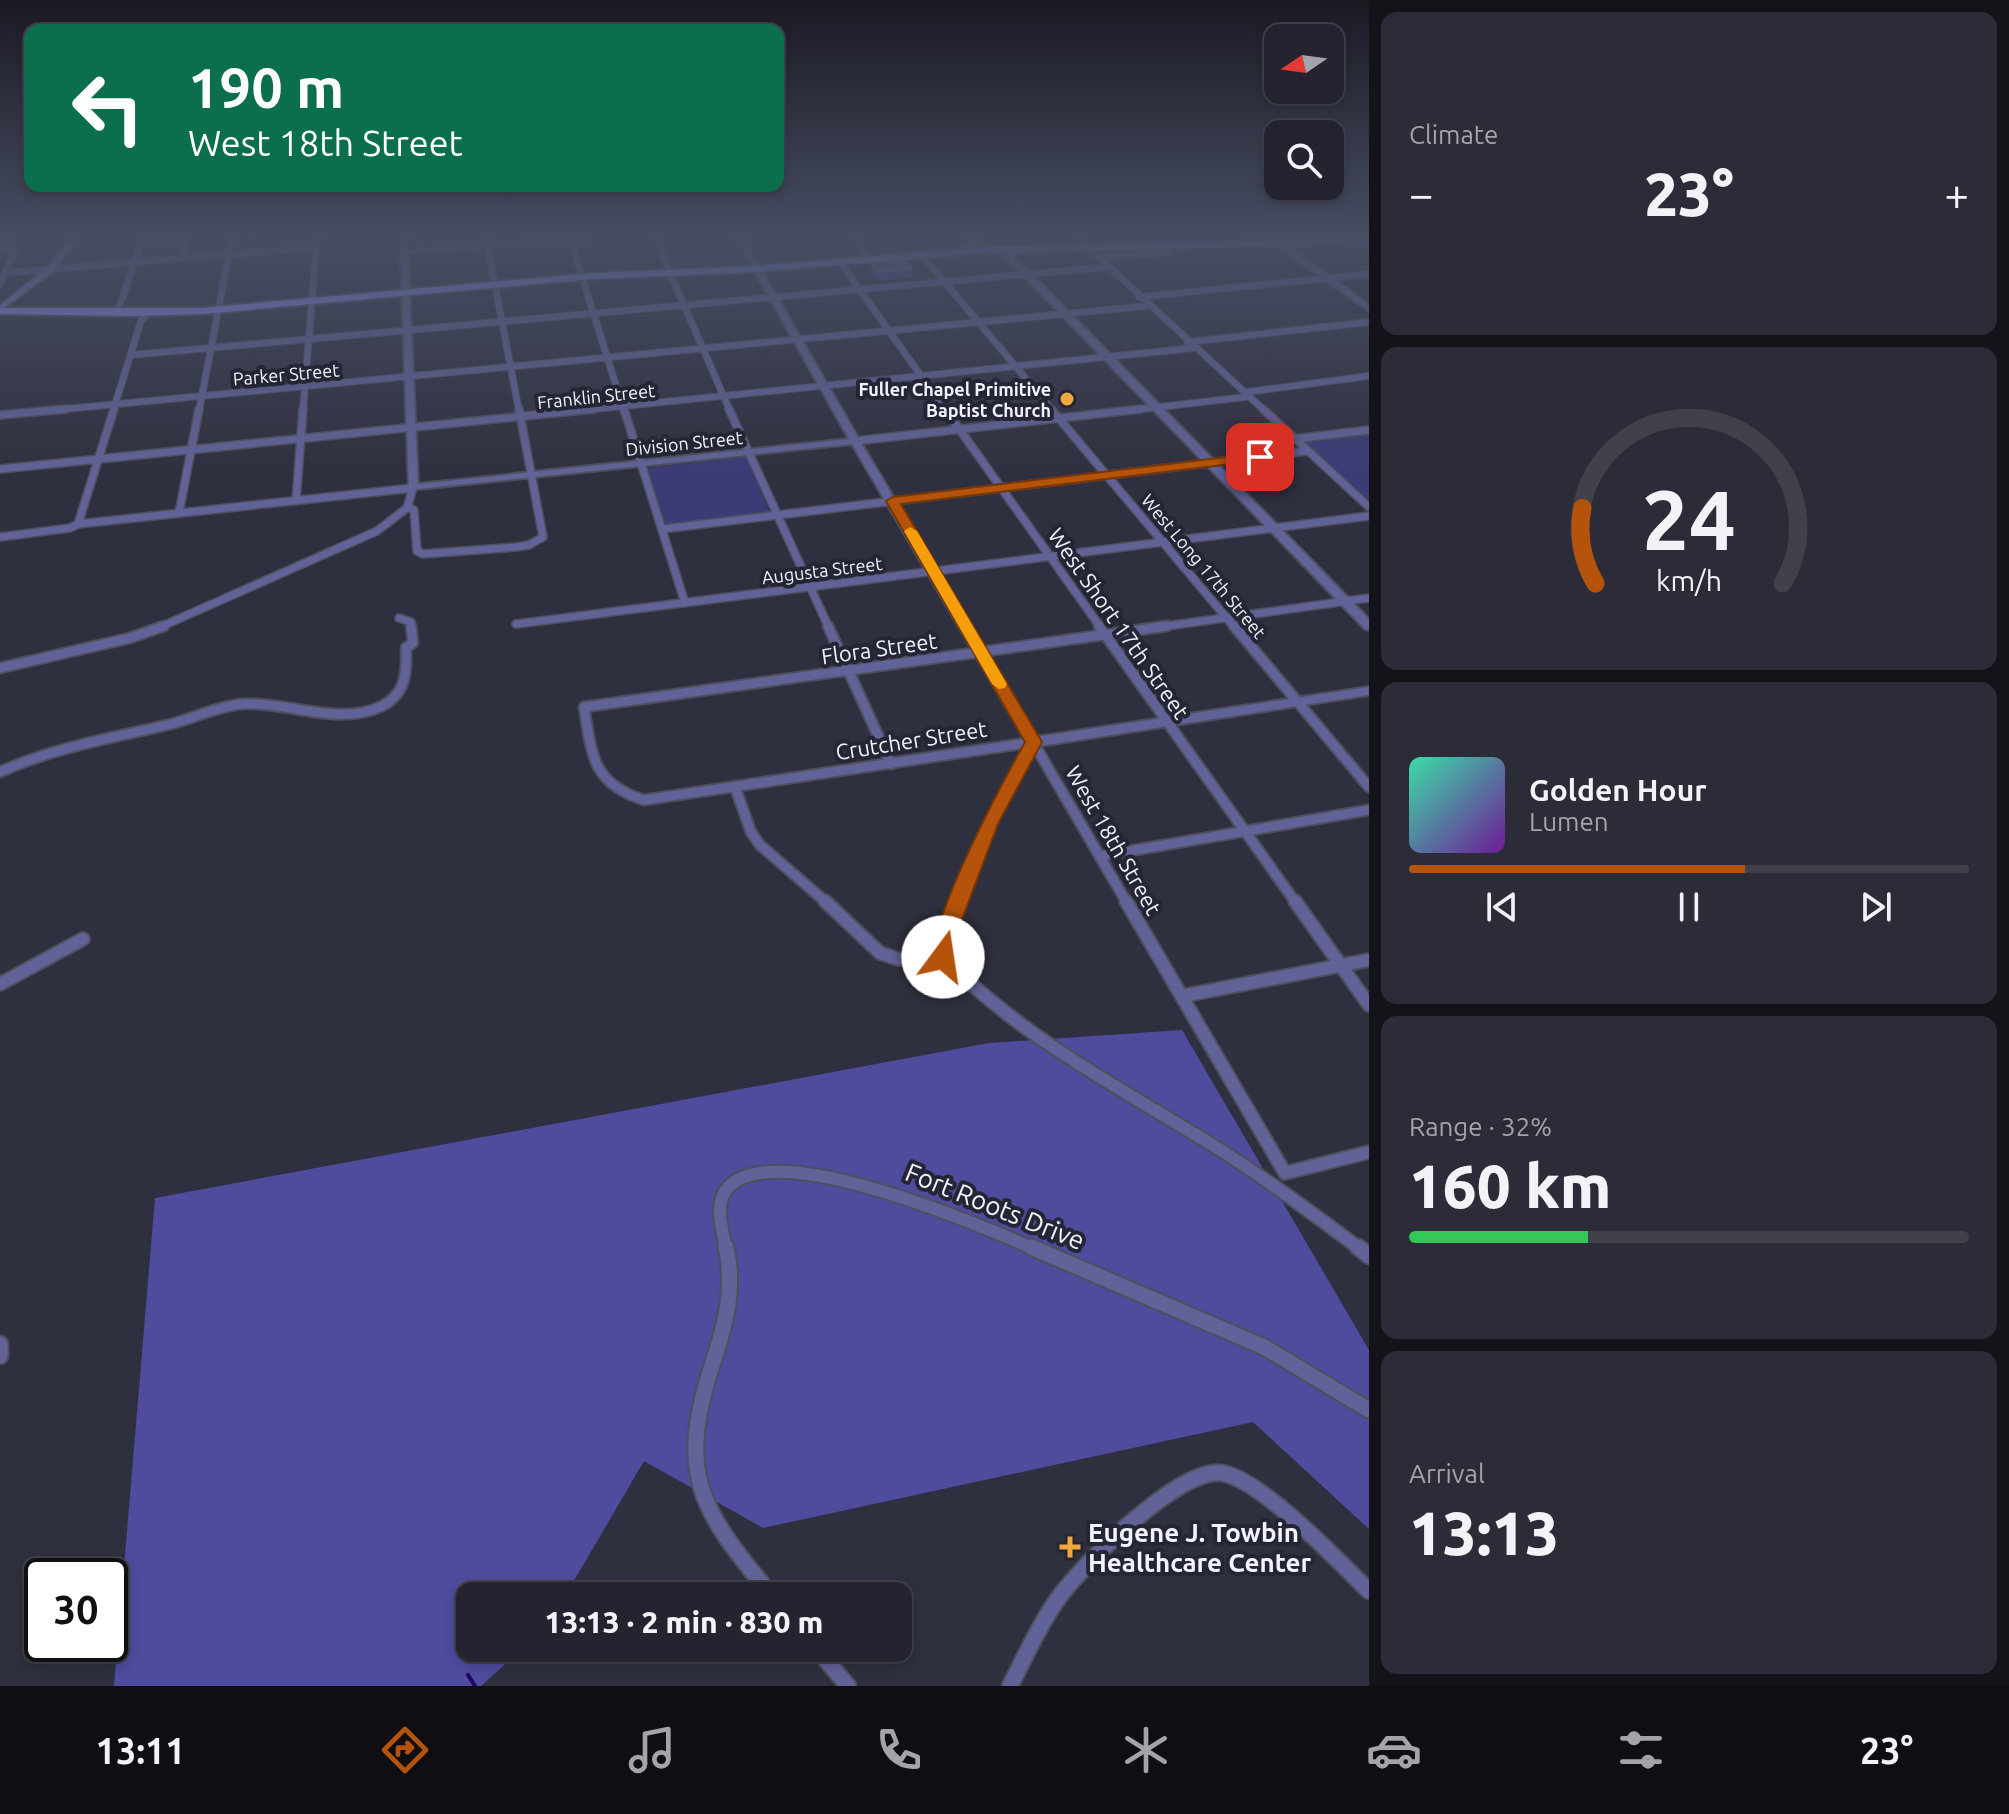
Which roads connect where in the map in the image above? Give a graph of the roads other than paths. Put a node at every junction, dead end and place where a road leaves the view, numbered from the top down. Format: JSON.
{"nodes":[{"id":1,"x":145,"y":317,"type":"edge"},
{"id":2,"x":218,"y":317,"type":"edge"},
{"id":3,"x":311,"y":317,"type":"edge"},
{"id":4,"x":405,"y":317,"type":"edge"},
{"id":5,"x":501,"y":317,"type":"edge"},
{"id":6,"x":556,"y":317,"type":"edge"},
{"id":7,"x":595,"y":317,"type":"edge"},
{"id":8,"x":689,"y":317,"type":"edge"},
{"id":9,"x":785,"y":317,"type":"edge"},
{"id":10,"x":880,"y":317,"type":"edge"},
{"id":11,"x":973,"y":317,"type":"edge"},
{"id":12,"x":1029,"y":317,"type":"edge"},
{"id":13,"x":1069,"y":317,"type":"edge"},
{"id":14,"x":1160,"y":317,"type":"edge"},
{"id":15,"x":502,"y":322,"type":"junction"},
{"id":16,"x":978,"y":322,"type":"junction"},
{"id":17,"x":1369,"y":322,"type":"edge"},
{"id":18,"x":889,"y":330,"type":"junction"},
{"id":19,"x":405,"y":331,"type":"junction"},
{"id":20,"x":309,"y":339,"type":"junction"},
{"id":21,"x":798,"y":339,"type":"junction"},
{"id":22,"x":1187,"y":342,"type":"junction"},
{"id":23,"x":212,"y":348,"type":"junction"},
{"id":24,"x":703,"y":348,"type":"junction"},
{"id":25,"x":1194,"y":348,"type":"junction"},
{"id":26,"x":131,"y":355,"type":"junction"},
{"id":27,"x":608,"y":357,"type":"junction"},
{"id":28,"x":1108,"y":358,"type":"junction"},
{"id":29,"x":511,"y":366,"type":"junction"},
{"id":30,"x":1016,"y":367,"type":"junction"},
{"id":31,"x":408,"y":376,"type":"junction"},
{"id":32,"x":1369,"y":376,"type":"edge"},
{"id":33,"x":922,"y":377,"type":"junction"},
{"id":34,"x":305,"y":386,"type":"junction"},
{"id":35,"x":824,"y":388,"type":"junction"},
{"id":36,"x":203,"y":396,"type":"junction"},
{"id":37,"x":724,"y":397,"type":"junction"},
{"id":38,"x":1246,"y":397,"type":"junction"},
{"id":39,"x":116,"y":404,"type":"junction"},
{"id":40,"x":1156,"y":407,"type":"junction"},
{"id":41,"x":625,"y":408,"type":"junction"},
{"id":42,"x":0,"y":415,"type":"edge"},
{"id":43,"x":521,"y":418,"type":"junction"},
{"id":44,"x":1059,"y":418,"type":"junction"},
{"id":45,"x":410,"y":428,"type":"junction"},
{"id":46,"x":959,"y":429,"type":"junction"},
{"id":47,"x":1369,"y":430,"type":"edge"},
{"id":48,"x":301,"y":439,"type":"junction"},
{"id":49,"x":1293,"y":439,"type":"junction"},
{"id":50,"x":855,"y":441,"type":"junction"},
{"id":51,"x":192,"y":450,"type":"junction"},
{"id":52,"x":1307,"y":451,"type":"junction"},
{"id":53,"x":750,"y":452,"type":"junction"},
{"id":54,"x":99,"y":459,"type":"junction"},
{"id":55,"x":1211,"y":463,"type":"junction"},
{"id":56,"x":641,"y":464,"type":"junction"},
{"id":57,"x":0,"y":469,"type":"edge"},
{"id":58,"x":1107,"y":475,"type":"junction"},
{"id":59,"x":531,"y":476,"type":"junction"},
{"id":60,"x":413,"y":488,"type":"junction"},
{"id":61,"x":1001,"y":488,"type":"junction"},
{"id":62,"x":296,"y":501,"type":"junction"},
{"id":63,"x":893,"y":501,"type":"junction"},
{"id":64,"x":407,"y":507,"type":"junction"},
{"id":65,"x":1369,"y":507,"type":"edge"},
{"id":66,"x":179,"y":513,"type":"junction"},
{"id":67,"x":778,"y":515,"type":"junction"},
{"id":68,"x":1369,"y":516,"type":"edge"},
{"id":69,"x":78,"y":524,"type":"junction"},
{"id":70,"x":1273,"y":527,"type":"junction"},
{"id":71,"x":662,"y":529,"type":"junction"},
{"id":72,"x":0,"y":537,"type":"edge"},
{"id":73,"x":1163,"y":541,"type":"junction"},
{"id":74,"x":1050,"y":556,"type":"junction"},
{"id":75,"x":934,"y":571,"type":"junction"},
{"id":76,"x":811,"y":587,"type":"junction"},
{"id":77,"x":1369,"y":598,"type":"edge"},
{"id":78,"x":1345,"y":601,"type":"junction"},
{"id":79,"x":685,"y":603,"type":"junction"},
{"id":80,"x":1226,"y":617,"type":"junction"},
{"id":81,"x":399,"y":618,"type":"dead end"},
{"id":82,"x":516,"y":624,"type":"dead end"},
{"id":83,"x":1369,"y":626,"type":"edge"},
{"id":84,"x":1105,"y":634,"type":"junction"},
{"id":85,"x":981,"y":652,"type":"junction"},
{"id":86,"x":0,"y":668,"type":"edge"},
{"id":87,"x":849,"y":670,"type":"junction"},
{"id":88,"x":1369,"y":691,"type":"edge"},
{"id":89,"x":1298,"y":702,"type":"junction"},
{"id":90,"x":1167,"y":723,"type":"junction"},
{"id":91,"x":1033,"y":742,"type":"junction"},
{"id":92,"x":891,"y":764,"type":"junction"},
{"id":93,"x":0,"y":772,"type":"edge"},
{"id":94,"x":735,"y":787,"type":"junction"},
{"id":95,"x":1369,"y":787,"type":"edge"},
{"id":96,"x":650,"y":800,"type":"joint"},
{"id":97,"x":1369,"y":810,"type":"edge"},
{"id":98,"x":1245,"y":831,"type":"junction"},
{"id":99,"x":1100,"y":856,"type":"junction"},
{"id":100,"x":83,"y":939,"type":"dead end"},
{"id":101,"x":943,"y":957,"type":"junction"},
{"id":102,"x":1369,"y":960,"type":"edge"},
{"id":103,"x":1341,"y":965,"type":"junction"},
{"id":104,"x":0,"y":984,"type":"edge"},
{"id":105,"x":1182,"y":996,"type":"junction"},
{"id":106,"x":1369,"y":1005,"type":"edge"},
{"id":107,"x":1369,"y":1152,"type":"edge"},
{"id":108,"x":1369,"y":1256,"type":"edge"},
{"id":109,"x":0,"y":1344,"type":"edge"},
{"id":110,"x":0,"y":1356,"type":"edge"},
{"id":111,"x":1369,"y":1410,"type":"edge"},
{"id":112,"x":761,"y":1582,"type":"edge"},
{"id":113,"x":1369,"y":1591,"type":"edge"},
{"id":114,"x":828,"y":1662,"type":"edge"},
{"id":115,"x":848,"y":1686,"type":"edge"},
{"id":116,"x":1010,"y":1686,"type":"edge"}],
"edges":[{"from":1,"to":26,"type":"street"},
{"from":2,"to":23,"type":"street"},
{"from":3,"to":20,"type":"street"},
{"from":4,"to":19,"type":"street"},
{"from":5,"to":15,"type":"street"},
{"from":6,"to":15,"type":"street"},
{"from":7,"to":27,"type":"street"},
{"from":8,"to":24,"type":"street"},
{"from":9,"to":21,"type":"street","name":"West 18th Street"},
{"from":10,"to":18,"type":"street","name":"West Short 17th Street"},
{"from":11,"to":16,"type":"street","name":"West Long 17th Street"},
{"from":12,"to":16,"type":"street","name":"Parker Street"},
{"from":13,"to":28,"type":"street"},
{"from":14,"to":22,"type":"street"},
{"from":15,"to":19,"type":"street"},
{"from":15,"to":29,"type":"street"},
{"from":16,"to":18,"type":"street","name":"Parker Street"},
{"from":16,"to":30,"type":"street","name":"West Long 17th Street"},
{"from":17,"to":22,"type":"street"},
{"from":18,"to":21,"type":"street","name":"Parker Street"},
{"from":18,"to":33,"type":"street","name":"West Short 17th Street"},
{"from":19,"to":20,"type":"street"},
{"from":19,"to":31,"type":"street"},
{"from":20,"to":23,"type":"street"},
{"from":20,"to":34,"type":"street"},
{"from":21,"to":24,"type":"street","name":"Parker Street"},
{"from":21,"to":35,"type":"street","name":"West 18th Street"},
{"from":22,"to":25,"type":"street"},
{"from":23,"to":26,"type":"street"},
{"from":23,"to":36,"type":"street"},
{"from":24,"to":27,"type":"street","name":"Parker Street"},
{"from":24,"to":37,"type":"street"},
{"from":25,"to":28,"type":"street","name":"Franklin Street"},
{"from":25,"to":38,"type":"street"},
{"from":26,"to":39,"type":"street"},
{"from":27,"to":29,"type":"street","name":"Parker Street"},
{"from":27,"to":41,"type":"street"},
{"from":28,"to":30,"type":"street","name":"Franklin Street"},
{"from":28,"to":40,"type":"street"},
{"from":29,"to":31,"type":"street","name":"Parker Street"},
{"from":29,"to":43,"type":"street"},
{"from":30,"to":33,"type":"street","name":"Franklin Street"},
{"from":30,"to":44,"type":"street","name":"West Long 17th Street"},
{"from":31,"to":34,"type":"street","name":"Parker Street"},
{"from":31,"to":45,"type":"street"},
{"from":32,"to":38,"type":"street","name":"Division Street"},
{"from":33,"to":35,"type":"street","name":"Franklin Street"},
{"from":33,"to":46,"type":"street","name":"West Short 17th Street"},
{"from":34,"to":36,"type":"street","name":"Parker Street"},
{"from":34,"to":48,"type":"street"},
{"from":35,"to":37,"type":"street","name":"Franklin Street"},
{"from":35,"to":50,"type":"street","name":"West 18th Street"},
{"from":36,"to":39,"type":"street","name":"Parker Street"},
{"from":36,"to":51,"type":"street"},
{"from":37,"to":41,"type":"street","name":"Franklin Street"},
{"from":37,"to":53,"type":"street"},
{"from":38,"to":40,"type":"street","name":"Division Street"},
{"from":38,"to":49,"type":"street"},
{"from":39,"to":42,"type":"street","name":"Parker Street"},
{"from":39,"to":54,"type":"street"},
{"from":40,"to":44,"type":"street","name":"Division Street"},
{"from":40,"to":55,"type":"street"},
{"from":41,"to":43,"type":"street","name":"Franklin Street"},
{"from":41,"to":56,"type":"street"},
{"from":43,"to":45,"type":"street","name":"Franklin Street"},
{"from":43,"to":59,"type":"street"},
{"from":44,"to":46,"type":"street","name":"Division Street"},
{"from":44,"to":58,"type":"street","name":"West Long 17th Street"},
{"from":45,"to":48,"type":"street","name":"Franklin Street"},
{"from":45,"to":60,"type":"street"},
{"from":46,"to":50,"type":"street","name":"Division Street"},
{"from":46,"to":61,"type":"street","name":"West Short 17th Street"},
{"from":47,"to":49,"type":"street"},
{"from":48,"to":51,"type":"street","name":"Franklin Street"},
{"from":48,"to":62,"type":"street"},
{"from":49,"to":52,"type":"street"},
{"from":50,"to":53,"type":"street","name":"Division Street"},
{"from":50,"to":63,"type":"street","name":"West 18th Street"},
{"from":51,"to":54,"type":"street","name":"Franklin Street"},
{"from":51,"to":66,"type":"street"},
{"from":52,"to":55,"type":"street"},
{"from":52,"to":65,"type":"street"},
{"from":53,"to":56,"type":"street","name":"Division Street"},
{"from":53,"to":67,"type":"street"},
{"from":54,"to":57,"type":"street","name":"Franklin Street"},
{"from":54,"to":69,"type":"street"},
{"from":55,"to":58,"type":"street"},
{"from":55,"to":70,"type":"street"},
{"from":56,"to":59,"type":"street","name":"Division Street"},
{"from":56,"to":71,"type":"street"},
{"from":58,"to":61,"type":"street"},
{"from":58,"to":73,"type":"street","name":"West Long 17th Street"},
{"from":59,"to":60,"type":"street","name":"Division Street"},
{"from":59,"to":64,"type":"street"},
{"from":60,"to":62,"type":"street","name":"Division Street"},
{"from":60,"to":64,"type":"street"},
{"from":61,"to":63,"type":"street"},
{"from":61,"to":74,"type":"street","name":"West Short 17th Street"},
{"from":62,"to":66,"type":"street","name":"Division Street"},
{"from":63,"to":67,"type":"street"},
{"from":63,"to":75,"type":"street","name":"West 18th Street"},
{"from":64,"to":86,"type":"street"},
{"from":66,"to":69,"type":"street","name":"Division Street"},
{"from":67,"to":71,"type":"street"},
{"from":67,"to":76,"type":"street"},
{"from":68,"to":70,"type":"street","name":"Augusta Street"},
{"from":69,"to":72,"type":"street","name":"Division Street"},
{"from":70,"to":73,"type":"street","name":"Augusta Street"},
{"from":70,"to":78,"type":"street"},
{"from":71,"to":79,"type":"street"},
{"from":73,"to":74,"type":"street","name":"Augusta Street"},
{"from":73,"to":80,"type":"street","name":"West Long 17th Street"},
{"from":74,"to":75,"type":"street","name":"Augusta Street"},
{"from":74,"to":84,"type":"street","name":"West Short 17th Street"},
{"from":75,"to":76,"type":"street","name":"Augusta Street"},
{"from":75,"to":85,"type":"street","name":"West 18th Street"},
{"from":76,"to":79,"type":"street","name":"Augusta Street"},
{"from":76,"to":87,"type":"street"},
{"from":77,"to":78,"type":"street","name":"Flora Street"},
{"from":78,"to":80,"type":"street","name":"Flora Street"},
{"from":78,"to":83,"type":"street"},
{"from":79,"to":82,"type":"street","name":"Augusta Street"},
{"from":80,"to":84,"type":"street","name":"Flora Street"},
{"from":80,"to":89,"type":"street","name":"West Long 17th Street"},
{"from":81,"to":93,"type":"street"},
{"from":84,"to":85,"type":"street","name":"Flora Street"},
{"from":84,"to":90,"type":"street","name":"West Short 17th Street"},
{"from":85,"to":87,"type":"street","name":"Flora Street"},
{"from":85,"to":91,"type":"street","name":"West 18th Street"},
{"from":87,"to":92,"type":"street"},
{"from":87,"to":96,"type":"street","name":"Flora Street"},
{"from":88,"to":89,"type":"street","name":"Crutcher Street"},
{"from":89,"to":90,"type":"street","name":"Crutcher Street"},
{"from":89,"to":95,"type":"street","name":"West Long 17th Street"},
{"from":90,"to":91,"type":"street","name":"Crutcher Street"},
{"from":90,"to":98,"type":"street","name":"West Short 17th Street"},
{"from":91,"to":92,"type":"street","name":"Crutcher Street"},
{"from":91,"to":99,"type":"street","name":"West 18th Street"},
{"from":91,"to":101,"type":"street"},
{"from":92,"to":94,"type":"street","name":"Crutcher Street"},
{"from":94,"to":96,"type":"street","name":"Crutcher Street"},
{"from":94,"to":101,"type":"street"},
{"from":97,"to":98,"type":"street"},
{"from":98,"to":99,"type":"street"},
{"from":98,"to":103,"type":"street","name":"West Short 17th Street"},
{"from":99,"to":105,"type":"street","name":"West 18th Street"},
{"from":100,"to":104,"type":"street"},
{"from":101,"to":108,"type":"street"},
{"from":102,"to":103,"type":"street"},
{"from":103,"to":105,"type":"street"},
{"from":103,"to":106,"type":"street","name":"West Short 17th Street"},
{"from":105,"to":107,"type":"street","name":"West 18th Street"},
{"from":109,"to":110,"type":"street"},
{"from":111,"to":112,"type":"street","name":"Fort Roots Drive"},
{"from":113,"to":116,"type":"street"},
{"from":114,"to":115,"type":"street"}]}
